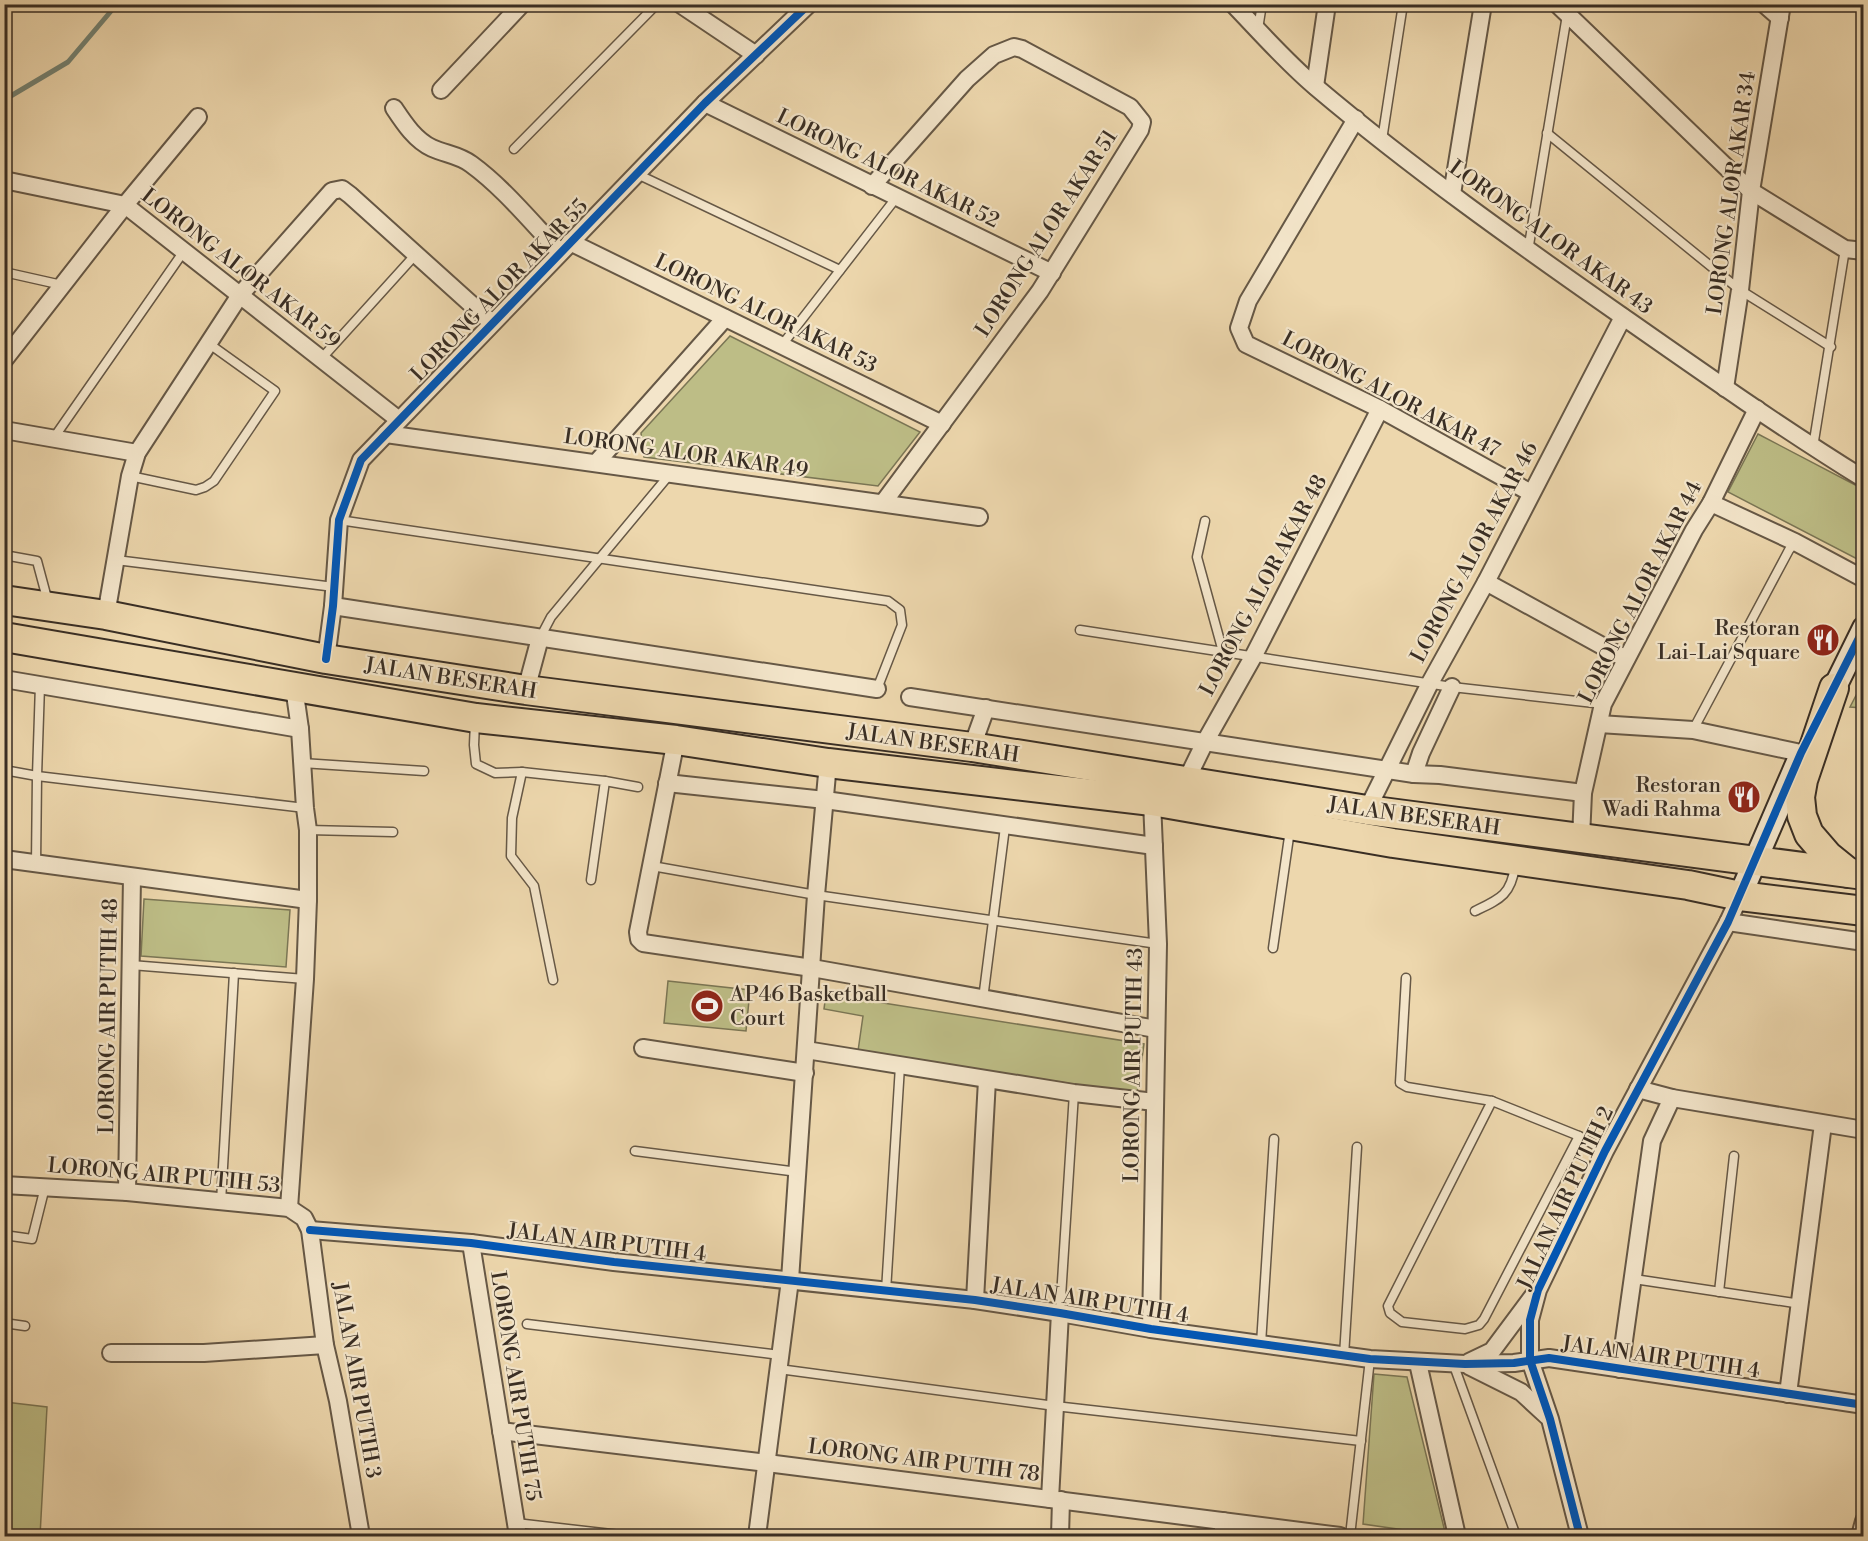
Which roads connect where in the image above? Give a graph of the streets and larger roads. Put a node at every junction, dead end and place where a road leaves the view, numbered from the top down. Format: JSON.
{"nodes":[{"id":1,"x":522,"y":4,"type":"edge"},
{"id":2,"x":680,"y":4,"type":"edge"},
{"id":3,"x":809,"y":4,"type":"edge"},
{"id":4,"x":1233,"y":4,"type":"edge"},
{"id":5,"x":1327,"y":4,"type":"edge"},
{"id":6,"x":1483,"y":4,"type":"edge"},
{"id":7,"x":1764,"y":4,"type":"edge"},
{"id":8,"x":1562,"y":10,"type":"edge"},
{"id":9,"x":1781,"y":11,"type":"edge"},
{"id":10,"x":756,"y":55,"type":"junction"},
{"id":11,"x":1315,"y":86,"type":"junction"},
{"id":12,"x":441,"y":90,"type":"dead end"},
{"id":13,"x":705,"y":103,"type":"junction"},
{"id":14,"x":394,"y":108,"type":"dead end"},
{"id":15,"x":198,"y":117,"type":"dead end"},
{"id":16,"x":1356,"y":119,"type":"junction"},
{"id":17,"x":4,"y":180,"type":"edge"},
{"id":18,"x":872,"y":186,"type":"junction"},
{"id":19,"x":1751,"y":191,"type":"junction"},
{"id":20,"x":1452,"y":194,"type":"junction"},
{"id":21,"x":125,"y":205,"type":"junction"},
{"id":22,"x":565,"y":247,"type":"junction"},
{"id":23,"x":1863,"y":251,"type":"edge"},
{"id":24,"x":1052,"y":273,"type":"junction"},
{"id":25,"x":240,"y":295,"type":"junction"},
{"id":26,"x":1623,"y":317,"type":"junction"},
{"id":27,"x":725,"y":318,"type":"junction"},
{"id":28,"x":492,"y":323,"type":"junction"},
{"id":29,"x":4,"y":360,"type":"edge"},
{"id":30,"x":1725,"y":388,"type":"junction"},
{"id":31,"x":1380,"y":409,"type":"junction"},
{"id":32,"x":1757,"y":409,"type":"junction"},
{"id":33,"x":399,"y":420,"type":"junction"},
{"id":34,"x":942,"y":424,"type":"junction"},
{"id":35,"x":4,"y":430,"type":"edge"},
{"id":36,"x":386,"y":434,"type":"junction"},
{"id":37,"x":137,"y":453,"type":"junction"},
{"id":38,"x":596,"y":463,"type":"junction"},
{"id":39,"x":1863,"y":479,"type":"edge"},
{"id":40,"x":1531,"y":493,"type":"junction"},
{"id":41,"x":883,"y":503,"type":"junction"},
{"id":42,"x":1711,"y":503,"type":"junction"},
{"id":43,"x":980,"y":517,"type":"dead end"},
{"id":44,"x":1863,"y":579,"type":"edge"},
{"id":45,"x":1486,"y":582,"type":"junction"},
{"id":46,"x":4,"y":600,"type":"edge"},
{"id":47,"x":333,"y":606,"type":"junction"},
{"id":48,"x":106,"y":615,"type":"junction"},
{"id":49,"x":1863,"y":628,"type":"edge"},
{"id":50,"x":4,"y":637,"type":"edge"},
{"id":51,"x":540,"y":638,"type":"junction"},
{"id":52,"x":326,"y":659,"type":"junction"},
{"id":53,"x":1626,"y":659,"type":"junction"},
{"id":54,"x":4,"y":679,"type":"edge"},
{"id":55,"x":294,"y":687,"type":"junction"},
{"id":56,"x":1452,"y":687,"type":"road end"},
{"id":57,"x":1834,"y":688,"type":"junction"},
{"id":58,"x":526,"y":690,"type":"junction"},
{"id":59,"x":877,"y":690,"type":"road end"},
{"id":60,"x":910,"y":697,"type":"dead end"},
{"id":61,"x":986,"y":708,"type":"junction"},
{"id":62,"x":1599,"y":724,"type":"junction"},
{"id":63,"x":300,"y":729,"type":"junction"},
{"id":64,"x":676,"y":740,"type":"junction"},
{"id":65,"x":1205,"y":742,"type":"junction"},
{"id":66,"x":972,"y":747,"type":"junction"},
{"id":67,"x":1801,"y":753,"type":"junction"},
{"id":68,"x":828,"y":763,"type":"junction"},
{"id":69,"x":1387,"y":770,"type":"junction"},
{"id":70,"x":1414,"y":774,"type":"junction"},
{"id":71,"x":1186,"y":781,"type":"junction"},
{"id":72,"x":667,"y":783,"type":"junction"},
{"id":73,"x":1583,"y":792,"type":"junction"},
{"id":74,"x":825,"y":800,"type":"junction"},
{"id":75,"x":1152,"y":801,"type":"junction"},
{"id":76,"x":1367,"y":810,"type":"junction"},
{"id":77,"x":1581,"y":838,"type":"junction"},
{"id":78,"x":1154,"y":846,"type":"junction"},
{"id":79,"x":4,"y":860,"type":"edge"},
{"id":80,"x":1754,"y":860,"type":"junction"},
{"id":81,"x":1856,"y":874,"type":"edge"},
{"id":82,"x":132,"y":877,"type":"junction"},
{"id":83,"x":1740,"y":896,"type":"junction"},
{"id":84,"x":308,"y":900,"type":"junction"},
{"id":85,"x":1863,"y":911,"type":"edge"},
{"id":86,"x":1728,"y":922,"type":"junction"},
{"id":87,"x":1863,"y":942,"type":"edge"},
{"id":88,"x":812,"y":968,"type":"junction"},
{"id":89,"x":1156,"y":1029,"type":"junction"},
{"id":90,"x":643,"y":1048,"type":"dead end"},
{"id":91,"x":806,"y":1050,"type":"junction"},
{"id":92,"x":805,"y":1073,"type":"junction"},
{"id":93,"x":987,"y":1080,"type":"junction"},
{"id":94,"x":1638,"y":1089,"type":"junction"},
{"id":95,"x":1672,"y":1098,"type":"junction"},
{"id":96,"x":1155,"y":1102,"type":"junction"},
{"id":97,"x":1823,"y":1125,"type":"junction"},
{"id":98,"x":1863,"y":1130,"type":"edge"},
{"id":99,"x":4,"y":1185,"type":"edge"},
{"id":100,"x":127,"y":1192,"type":"junction"},
{"id":101,"x":289,"y":1208,"type":"junction"},
{"id":102,"x":310,"y":1230,"type":"junction"},
{"id":103,"x":471,"y":1243,"type":"junction"},
{"id":104,"x":790,"y":1280,"type":"junction"},
{"id":105,"x":1538,"y":1290,"type":"junction"},
{"id":106,"x":975,"y":1300,"type":"junction"},
{"id":107,"x":1060,"y":1313,"type":"junction"},
{"id":108,"x":1151,"y":1329,"type":"junction"},
{"id":109,"x":326,"y":1345,"type":"junction"},
{"id":110,"x":111,"y":1353,"type":"dead end"},
{"id":111,"x":1530,"y":1360,"type":"junction"},
{"id":112,"x":1418,"y":1363,"type":"junction"},
{"id":113,"x":1459,"y":1363,"type":"junction"},
{"id":114,"x":1620,"y":1369,"type":"junction"},
{"id":115,"x":1788,"y":1394,"type":"junction"},
{"id":116,"x":1863,"y":1405,"type":"edge"},
{"id":117,"x":1550,"y":1419,"type":"junction"},
{"id":118,"x":501,"y":1431,"type":"junction"},
{"id":119,"x":767,"y":1462,"type":"junction"},
{"id":120,"x":1055,"y":1500,"type":"junction"},
{"id":121,"x":1863,"y":1521,"type":"edge"},
{"id":122,"x":1223,"y":1529,"type":"edge"},
{"id":123,"x":517,"y":1530,"type":"edge"},
{"id":124,"x":361,"y":1536,"type":"edge"},
{"id":125,"x":757,"y":1536,"type":"edge"},
{"id":126,"x":1060,"y":1536,"type":"edge"},
{"id":127,"x":1340,"y":1536,"type":"edge"},
{"id":128,"x":1457,"y":1536,"type":"edge"},
{"id":129,"x":1580,"y":1536,"type":"edge"},
{"id":130,"x":1860,"y":1536,"type":"edge"}],
"edges":[{"from":1,"to":12,"type":"street"},
{"from":2,"to":10,"type":"street"},
{"from":3,"to":10,"type":"street","name":"LORONG ALOR AKAR 55"},
{"from":4,"to":11,"type":"street","name":"LORONG ALOR AKAR 43"},
{"from":5,"to":11,"type":"street"},
{"from":6,"to":20,"type":"street"},
{"from":7,"to":9,"type":"street"},
{"from":8,"to":19,"type":"street"},
{"from":9,"to":19,"type":"street","name":"LORONG ALOR AKAR 34"},
{"from":10,"to":13,"type":"street","name":"LORONG ALOR AKAR 55"},
{"from":11,"to":16,"type":"street","name":"LORONG ALOR AKAR 43"},
{"from":13,"to":18,"type":"street","name":"LORONG ALOR AKAR 52"},
{"from":13,"to":22,"type":"street","name":"LORONG ALOR AKAR 55"},
{"from":14,"to":22,"type":"street","name":"LORONG ALOR AKAR 53"},
{"from":15,"to":21,"type":"street"},
{"from":16,"to":20,"type":"street","name":"LORONG ALOR AKAR 43"},
{"from":16,"to":31,"type":"street","name":"LORONG ALOR AKAR 47"},
{"from":17,"to":21,"type":"street","name":"LORONG ALOR AKAR 59"},
{"from":18,"to":24,"type":"street","name":"LORONG ALOR AKAR 52"},
{"from":18,"to":24,"type":"street","name":"LORONG ALOR AKAR 51"},
{"from":19,"to":23,"type":"street"},
{"from":19,"to":30,"type":"street","name":"LORONG ALOR AKAR 34"},
{"from":20,"to":26,"type":"street","name":"LORONG ALOR AKAR 43"},
{"from":21,"to":25,"type":"street","name":"LORONG ALOR AKAR 59"},
{"from":21,"to":29,"type":"street"},
{"from":22,"to":27,"type":"street","name":"LORONG ALOR AKAR 53"},
{"from":22,"to":28,"type":"street","name":"LORONG ALOR AKAR 55"},
{"from":24,"to":34,"type":"street","name":"LORONG ALOR AKAR 51"},
{"from":25,"to":28,"type":"street"},
{"from":25,"to":33,"type":"street","name":"LORONG ALOR AKAR 59"},
{"from":25,"to":37,"type":"street"},
{"from":26,"to":30,"type":"street","name":"LORONG ALOR AKAR 43"},
{"from":26,"to":40,"type":"street","name":"LORONG ALOR AKAR 46"},
{"from":27,"to":34,"type":"street","name":"LORONG ALOR AKAR 53"},
{"from":27,"to":38,"type":"street"},
{"from":28,"to":33,"type":"street","name":"LORONG ALOR AKAR 55"},
{"from":30,"to":32,"type":"street","name":"LORONG ALOR AKAR 43"},
{"from":31,"to":40,"type":"street","name":"LORONG ALOR AKAR 47"},
{"from":31,"to":65,"type":"street","name":"LORONG ALOR AKAR 48"},
{"from":32,"to":39,"type":"street","name":"LORONG ALOR AKAR 43"},
{"from":32,"to":42,"type":"street","name":"LORONG ALOR AKAR 44"},
{"from":33,"to":36,"type":"street","name":"LORONG ALOR AKAR 55"},
{"from":34,"to":41,"type":"street","name":"LORONG ALOR AKAR 51"},
{"from":35,"to":37,"type":"street"},
{"from":36,"to":38,"type":"street","name":"LORONG ALOR AKAR 49"},
{"from":36,"to":47,"type":"street","name":"LORONG ALOR AKAR 55"},
{"from":37,"to":48,"type":"street"},
{"from":38,"to":41,"type":"street","name":"LORONG ALOR AKAR 49"},
{"from":40,"to":45,"type":"street","name":"LORONG ALOR AKAR 46"},
{"from":41,"to":43,"type":"street","name":"LORONG ALOR AKAR 49"},
{"from":42,"to":44,"type":"street"},
{"from":42,"to":53,"type":"street","name":"LORONG ALOR AKAR 44"},
{"from":45,"to":53,"type":"street"},
{"from":45,"to":69,"type":"street","name":"LORONG ALOR AKAR 46"},
{"from":46,"to":48,"type":"highway","name":"JALAN BESERAH"},
{"from":47,"to":51,"type":"street"},
{"from":47,"to":52,"type":"street","name":"LORONG ALOR AKAR 55"},
{"from":48,"to":52,"type":"highway","name":"JALAN BESERAH"},
{"from":49,"to":57,"type":"street"},
{"from":50,"to":55,"type":"highway","name":"JALAN BESERAH"},
{"from":51,"to":58,"type":"street"},
{"from":51,"to":59,"type":"street"},
{"from":52,"to":58,"type":"highway","name":"JALAN BESERAH"},
{"from":53,"to":62,"type":"street","name":"LORONG ALOR AKAR 44"},
{"from":54,"to":63,"type":"street"},
{"from":55,"to":63,"type":"street"},
{"from":55,"to":64,"type":"highway","name":"JALAN BESERAH"},
{"from":56,"to":70,"type":"street"},
{"from":57,"to":67,"type":"street"},
{"from":57,"to":81,"type":"highway"},
{"from":58,"to":66,"type":"highway","name":"JALAN BESERAH"},
{"from":60,"to":61,"type":"street"},
{"from":61,"to":65,"type":"street"},
{"from":61,"to":66,"type":"street"},
{"from":62,"to":67,"type":"street"},
{"from":62,"to":73,"type":"street","name":"LORONG ALOR AKAR 44"},
{"from":63,"to":84,"type":"street"},
{"from":64,"to":68,"type":"highway","name":"JALAN BESERAH"},
{"from":64,"to":72,"type":"street"},
{"from":65,"to":69,"type":"street"},
{"from":65,"to":71,"type":"street","name":"LORONG ALOR AKAR 48"},
{"from":66,"to":71,"type":"highway","name":"JALAN BESERAH"},
{"from":67,"to":80,"type":"street"},
{"from":68,"to":74,"type":"street"},
{"from":68,"to":75,"type":"highway","name":"JALAN BESERAH"},
{"from":69,"to":70,"type":"street"},
{"from":69,"to":76,"type":"street","name":"LORONG ALOR AKAR 46"},
{"from":70,"to":73,"type":"street"},
{"from":71,"to":76,"type":"highway","name":"JALAN BESERAH"},
{"from":72,"to":74,"type":"street"},
{"from":72,"to":88,"type":"street"},
{"from":73,"to":77,"type":"street","name":"LORONG ALOR AKAR 44"},
{"from":74,"to":78,"type":"street"},
{"from":74,"to":88,"type":"street"},
{"from":75,"to":78,"type":"street","name":"LORONG AIR PUTIH 43"},
{"from":75,"to":83,"type":"highway","name":"JALAN BESERAH"},
{"from":76,"to":77,"type":"highway","name":"JALAN BESERAH"},
{"from":77,"to":80,"type":"highway","name":"JALAN BESERAH"},
{"from":78,"to":89,"type":"street","name":"LORONG AIR PUTIH 43"},
{"from":79,"to":82,"type":"street"},
{"from":80,"to":81,"type":"highway","name":"JALAN BESERAH"},
{"from":80,"to":83,"type":"street"},
{"from":82,"to":84,"type":"street"},
{"from":82,"to":100,"type":"street","name":"LORONG AIR PUTIH 48"},
{"from":83,"to":85,"type":"highway","name":"JALAN BESERAH"},
{"from":83,"to":86,"type":"street","name":"JALAN AIR PUTIH 2"},
{"from":84,"to":101,"type":"street"},
{"from":86,"to":87,"type":"street"},
{"from":86,"to":94,"type":"street","name":"JALAN AIR PUTIH 2"},
{"from":88,"to":89,"type":"street"},
{"from":88,"to":91,"type":"street"},
{"from":89,"to":96,"type":"street","name":"LORONG AIR PUTIH 43"},
{"from":90,"to":92,"type":"street"},
{"from":91,"to":92,"type":"street"},
{"from":91,"to":93,"type":"street"},
{"from":92,"to":104,"type":"street"},
{"from":93,"to":96,"type":"street"},
{"from":93,"to":106,"type":"street"},
{"from":94,"to":95,"type":"street"},
{"from":94,"to":105,"type":"street","name":"JALAN AIR PUTIH 2"},
{"from":95,"to":97,"type":"street"},
{"from":95,"to":114,"type":"street"},
{"from":96,"to":108,"type":"street","name":"LORONG AIR PUTIH 43"},
{"from":97,"to":98,"type":"street"},
{"from":97,"to":115,"type":"street"},
{"from":99,"to":100,"type":"street","name":"LORONG AIR PUTIH 53"},
{"from":100,"to":101,"type":"street","name":"LORONG AIR PUTIH 53"},
{"from":101,"to":102,"type":"street","name":"LORONG AIR PUTIH 53"},
{"from":102,"to":103,"type":"street","name":"JALAN AIR PUTIH 4"},
{"from":102,"to":109,"type":"street","name":"JALAN AIR PUTIH 3"},
{"from":103,"to":104,"type":"street","name":"JALAN AIR PUTIH 4"},
{"from":103,"to":118,"type":"street","name":"LORONG AIR PUTIH 75"},
{"from":104,"to":106,"type":"street","name":"JALAN AIR PUTIH 4"},
{"from":104,"to":119,"type":"street"},
{"from":105,"to":111,"type":"street","name":"JALAN AIR PUTIH 2"},
{"from":105,"to":113,"type":"street"},
{"from":106,"to":107,"type":"street","name":"JALAN AIR PUTIH 4"},
{"from":107,"to":108,"type":"street","name":"JALAN AIR PUTIH 4"},
{"from":107,"to":120,"type":"street"},
{"from":108,"to":112,"type":"street","name":"JALAN AIR PUTIH 4"},
{"from":109,"to":110,"type":"street"},
{"from":109,"to":124,"type":"street","name":"JALAN AIR PUTIH 3"},
{"from":111,"to":113,"type":"street","name":"JALAN AIR PUTIH 4"},
{"from":111,"to":114,"type":"street","name":"JALAN AIR PUTIH 4"},
{"from":111,"to":117,"type":"street","name":"JALAN AIR PUTIH 2"},
{"from":112,"to":113,"type":"street","name":"JALAN AIR PUTIH 4"},
{"from":112,"to":128,"type":"street"},
{"from":113,"to":117,"type":"street"},
{"from":114,"to":115,"type":"street","name":"JALAN AIR PUTIH 4"},
{"from":115,"to":116,"type":"street","name":"JALAN AIR PUTIH 4"},
{"from":117,"to":129,"type":"street","name":"JALAN AIR PUTIH 2"},
{"from":118,"to":119,"type":"street","name":"LORONG AIR PUTIH 78"},
{"from":118,"to":123,"type":"street","name":"LORONG AIR PUTIH 75"},
{"from":119,"to":120,"type":"street","name":"LORONG AIR PUTIH 78"},
{"from":119,"to":125,"type":"street"},
{"from":120,"to":122,"type":"street","name":"LORONG AIR PUTIH 78"},
{"from":120,"to":126,"type":"street"},
{"from":121,"to":130,"type":"street"},
{"from":122,"to":127,"type":"street","name":"LORONG AIR PUTIH 78"}]}
